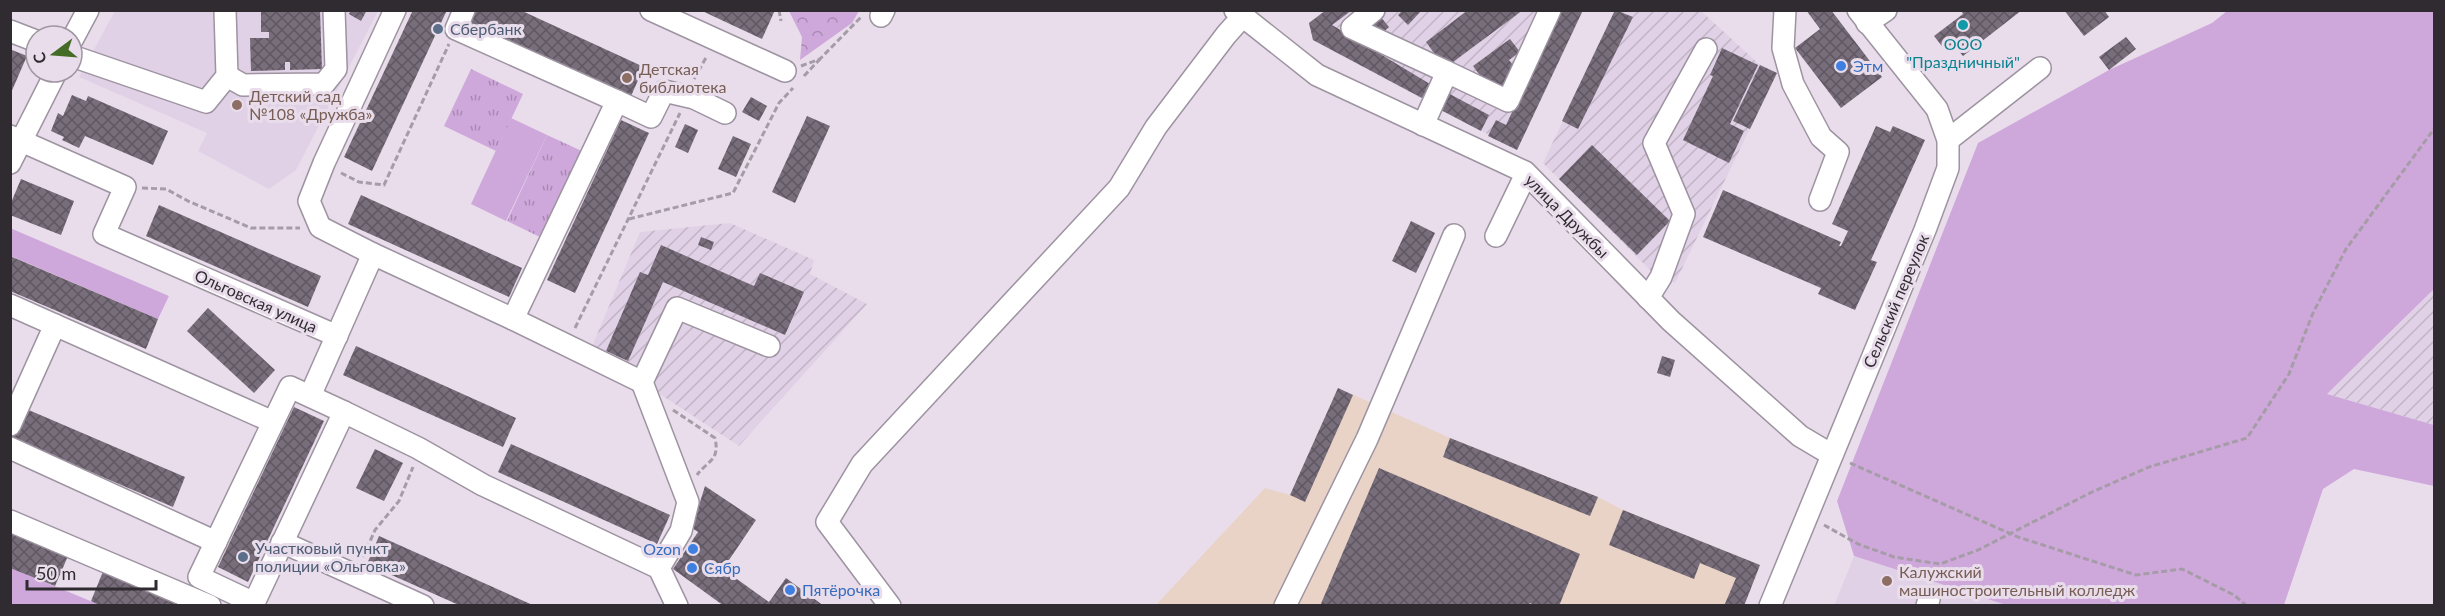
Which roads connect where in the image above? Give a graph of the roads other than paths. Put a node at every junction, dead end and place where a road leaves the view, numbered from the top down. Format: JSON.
{"nodes":[{"id":1,"x":88,"y":10,"type":"edge"},
{"id":2,"x":225,"y":10,"type":"edge"},
{"id":3,"x":334,"y":10,"type":"edge"},
{"id":4,"x":395,"y":10,"type":"edge"},
{"id":5,"x":651,"y":10,"type":"edge"},
{"id":6,"x":1374,"y":10,"type":"edge"},
{"id":7,"x":1550,"y":10,"type":"edge"},
{"id":8,"x":1785,"y":10,"type":"edge"},
{"id":9,"x":1886,"y":10,"type":"edge"},
{"id":10,"x":1239,"y":13,"type":"edge"},
{"id":11,"x":1862,"y":17,"type":"edge"},
{"id":12,"x":460,"y":20,"type":"edge"},
{"id":13,"x":81,"y":24,"type":"edge"},
{"id":14,"x":10,"y":30,"type":"edge"},
{"id":15,"x":24,"y":36,"type":"edge"},
{"id":16,"x":1706,"y":49,"type":"dead end"},
{"id":17,"x":84,"y":60,"type":"edge"},
{"id":18,"x":2040,"y":68,"type":"dead end"},
{"id":19,"x":785,"y":71,"type":"road end"},
{"id":20,"x":1447,"y":72,"type":"junction"},
{"id":21,"x":227,"y":76,"type":"junction"},
{"id":22,"x":49,"y":84,"type":"edge"},
{"id":23,"x":617,"y":101,"type":"junction"},
{"id":24,"x":725,"y":113,"type":"dead end"},
{"id":25,"x":1423,"y":125,"type":"junction"},
{"id":26,"x":16,"y":138,"type":"edge"},
{"id":27,"x":1948,"y":140,"type":"junction"},
{"id":28,"x":10,"y":163,"type":"edge"},
{"id":29,"x":1526,"y":174,"type":"junction"},
{"id":30,"x":1820,"y":200,"type":"dead end"},
{"id":31,"x":1454,"y":235,"type":"dead end"},
{"id":32,"x":1496,"y":236,"type":"dead end"},
{"id":33,"x":373,"y":254,"type":"junction"},
{"id":34,"x":1648,"y":298,"type":"junction"},
{"id":35,"x":10,"y":305,"type":"edge"},
{"id":36,"x":513,"y":319,"type":"junction"},
{"id":37,"x":55,"y":325,"type":"junction"},
{"id":38,"x":337,"y":336,"type":"junction"},
{"id":39,"x":770,"y":346,"type":"dead end"},
{"id":40,"x":644,"y":387,"type":"junction"},
{"id":41,"x":310,"y":396,"type":"junction"},
{"id":42,"x":344,"y":412,"type":"junction"},
{"id":43,"x":273,"y":422,"type":"junction"},
{"id":44,"x":10,"y":425,"type":"edge"},
{"id":45,"x":10,"y":448,"type":"edge"},
{"id":46,"x":1832,"y":455,"type":"junction"},
{"id":47,"x":10,"y":521,"type":"edge"},
{"id":48,"x":216,"y":542,"type":"junction"},
{"id":49,"x":282,"y":542,"type":"junction"},
{"id":50,"x":659,"y":568,"type":"junction"},
{"id":51,"x":1299,"y":578,"type":"junction"},
{"id":52,"x":215,"y":600,"type":"edge"},
{"id":53,"x":423,"y":606,"type":"edge"},
{"id":54,"x":677,"y":606,"type":"edge"},
{"id":55,"x":891,"y":606,"type":"edge"},
{"id":56,"x":1267,"y":606,"type":"edge"},
{"id":57,"x":1285,"y":606,"type":"edge"},
{"id":58,"x":1770,"y":606,"type":"edge"}],
"edges":[{"from":1,"to":13,"type":"street"},
{"from":2,"to":21,"type":"street"},
{"from":3,"to":21,"type":"street"},
{"from":4,"to":33,"type":"street"},
{"from":5,"to":19,"type":"street"},
{"from":6,"to":20,"type":"street"},
{"from":7,"to":20,"type":"street"},
{"from":8,"to":30,"type":"street"},
{"from":9,"to":11,"type":"street"},
{"from":10,"to":25,"type":"street","name":"улица Дружбы"},
{"from":10,"to":55,"type":"street"},
{"from":11,"to":27,"type":"street","name":"Сельский переулок"},
{"from":12,"to":23,"type":"street"},
{"from":14,"to":15,"type":"street"},
{"from":16,"to":34,"type":"street"},
{"from":17,"to":21,"type":"street"},
{"from":18,"to":27,"type":"street"},
{"from":20,"to":25,"type":"street"},
{"from":22,"to":26,"type":"street"},
{"from":23,"to":24,"type":"street"},
{"from":23,"to":36,"type":"street"},
{"from":25,"to":29,"type":"street","name":"улица Дружбы"},
{"from":26,"to":28,"type":"street"},
{"from":26,"to":38,"type":"street","name":"Ольговская улица"},
{"from":27,"to":46,"type":"street","name":"Сельский переулок"},
{"from":29,"to":32,"type":"street"},
{"from":29,"to":34,"type":"street","name":"улица Дружбы"},
{"from":31,"to":51,"type":"street"},
{"from":33,"to":36,"type":"street"},
{"from":33,"to":38,"type":"street","name":"Ольговская улица"},
{"from":34,"to":46,"type":"street","name":"улица Дружбы"},
{"from":35,"to":37,"type":"street"},
{"from":36,"to":40,"type":"street"},
{"from":37,"to":43,"type":"street"},
{"from":37,"to":44,"type":"street"},
{"from":38,"to":41,"type":"street"},
{"from":39,"to":40,"type":"street"},
{"from":40,"to":50,"type":"street"},
{"from":41,"to":42,"type":"street"},
{"from":41,"to":43,"type":"street"},
{"from":42,"to":49,"type":"street"},
{"from":42,"to":50,"type":"street"},
{"from":43,"to":48,"type":"street"},
{"from":45,"to":48,"type":"street"},
{"from":46,"to":58,"type":"street","name":"Сельский переулок"},
{"from":47,"to":52,"type":"street"},
{"from":48,"to":52,"type":"street"},
{"from":49,"to":52,"type":"street"},
{"from":49,"to":53,"type":"street"},
{"from":50,"to":54,"type":"street"},
{"from":51,"to":56,"type":"street"},
{"from":51,"to":57,"type":"street"}]}
